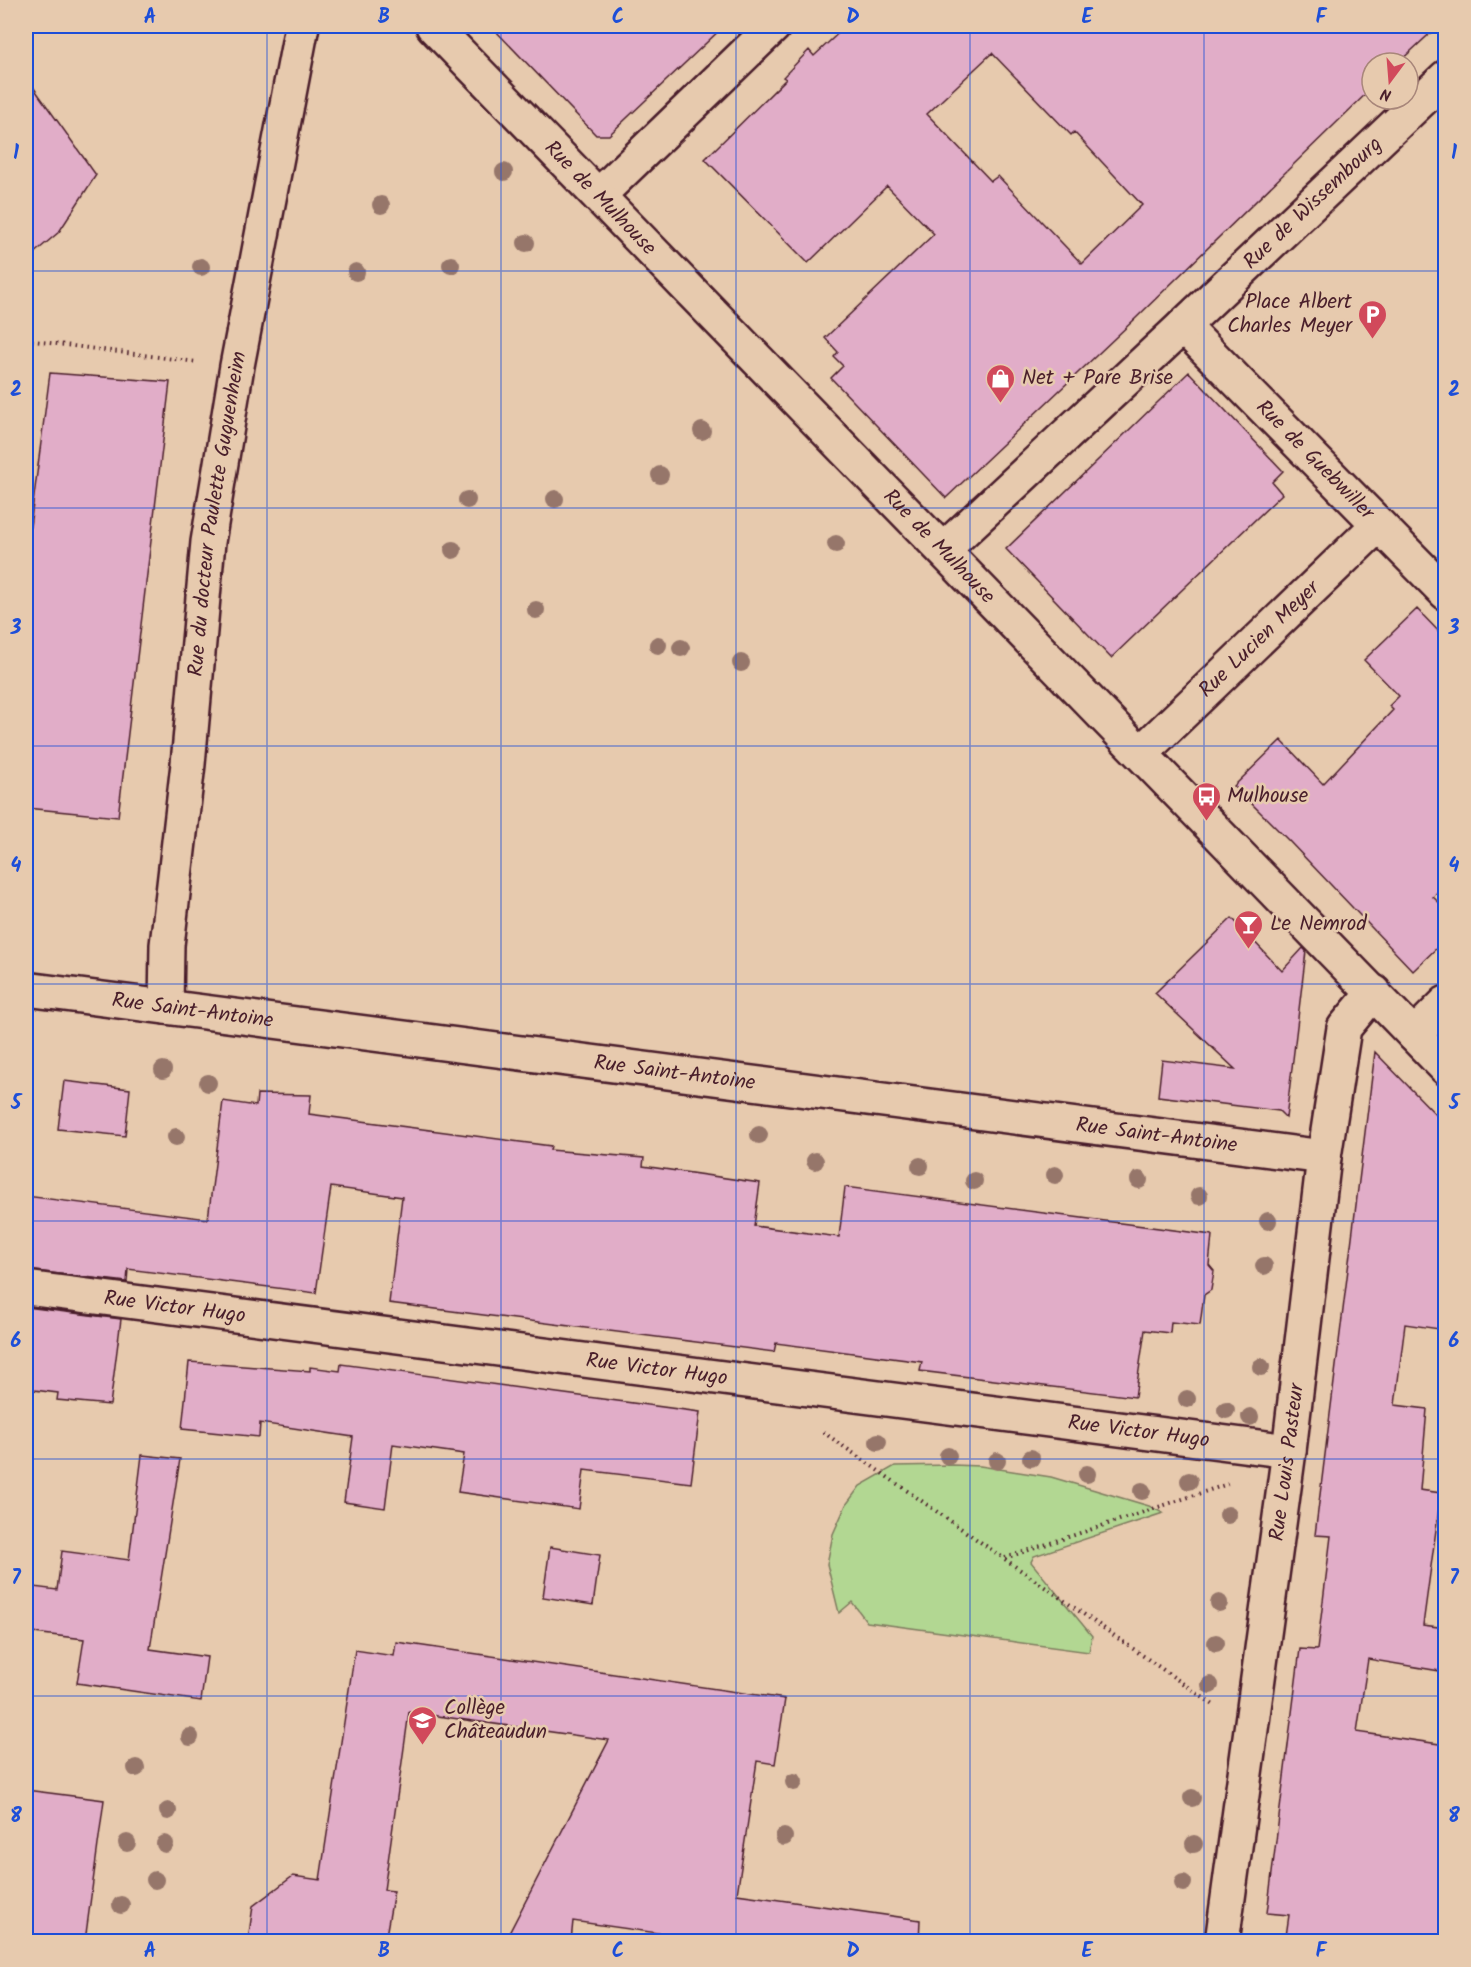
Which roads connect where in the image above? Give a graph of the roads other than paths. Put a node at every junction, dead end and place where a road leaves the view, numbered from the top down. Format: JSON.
{"nodes":[{"id":1,"x":302,"y":26,"type":"edge"},
{"id":2,"x":433,"y":26,"type":"edge"},
{"id":3,"x":774,"y":26,"type":"edge"},
{"id":4,"x":1446,"y":77,"type":"edge"},
{"id":5,"x":599,"y":195,"type":"junction"},
{"id":6,"x":1183,"y":326,"type":"junction"},
{"id":7,"x":1378,"y":525,"type":"junction"},
{"id":8,"x":943,"y":550,"type":"junction"},
{"id":9,"x":1446,"y":593,"type":"edge"},
{"id":10,"x":1141,"y":753,"type":"junction"},
{"id":11,"x":26,"y":989,"type":"edge"},
{"id":12,"x":1374,"y":993,"type":"junction"},
{"id":13,"x":1446,"y":1003,"type":"edge"},
{"id":14,"x":166,"y":1007,"type":"junction"},
{"id":15,"x":1414,"y":1035,"type":"junction"},
{"id":16,"x":1446,"y":1068,"type":"edge"},
{"id":17,"x":1324,"y":1156,"type":"junction"},
{"id":18,"x":26,"y":1288,"type":"edge"},
{"id":19,"x":1289,"y":1451,"type":"junction"},
{"id":20,"x":1222,"y":1941,"type":"edge"}],
"edges":[{"from":1,"to":14,"type":"street","name":"Rue du docteur Paulette Guguenheim"},
{"from":2,"to":5,"type":"street","name":"Rue de Mulhouse"},
{"from":3,"to":5,"type":"street"},
{"from":4,"to":6,"type":"street","name":"Rue de Wissembourg"},
{"from":5,"to":8,"type":"street","name":"Rue de Mulhouse"},
{"from":6,"to":7,"type":"street","name":"Rue de Guebwiller"},
{"from":6,"to":8,"type":"street","name":"Rue de Wissembourg"},
{"from":7,"to":9,"type":"street","name":"Rue de Guebwiller"},
{"from":7,"to":10,"type":"street","name":"Rue Lucien Meyer"},
{"from":8,"to":10,"type":"street","name":"Rue de Mulhouse"},
{"from":10,"to":12,"type":"street","name":"Rue de Mulhouse"},
{"from":11,"to":14,"type":"street","name":"Rue Saint-Antoine"},
{"from":12,"to":15,"type":"street","name":"Rue de Mulhouse"},
{"from":12,"to":17,"type":"street","name":"Rue Louis Pasteur"},
{"from":13,"to":15,"type":"street"},
{"from":14,"to":17,"type":"street","name":"Rue Saint-Antoine"},
{"from":15,"to":16,"type":"street","name":"Rue de Mulhouse"},
{"from":17,"to":19,"type":"street","name":"Rue Louis Pasteur"},
{"from":18,"to":19,"type":"street","name":"Rue Victor Hugo"},
{"from":19,"to":20,"type":"street","name":"Rue Louis Pasteur"}]}
